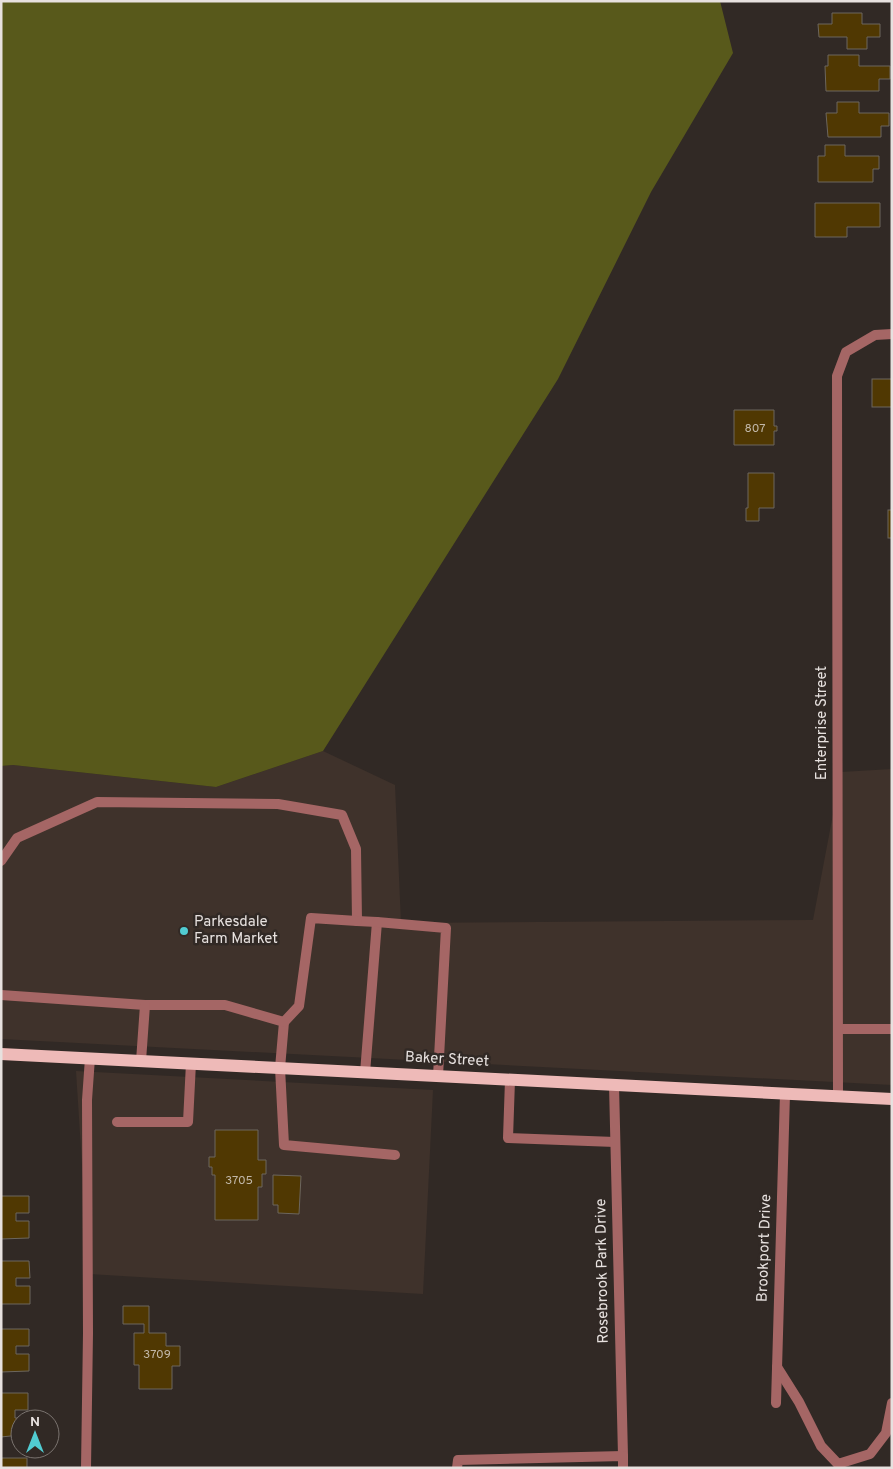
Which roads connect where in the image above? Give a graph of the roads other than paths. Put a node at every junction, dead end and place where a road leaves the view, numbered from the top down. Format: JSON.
{"nodes":[{"id":1,"x":892,"y":334,"type":"edge"},
{"id":2,"x":1,"y":861,"type":"edge"},
{"id":3,"x":356,"y":921,"type":"junction"},
{"id":4,"x":377,"y":922,"type":"junction"},
{"id":5,"x":1,"y":995,"type":"edge"},
{"id":6,"x":145,"y":1005,"type":"junction"},
{"id":7,"x":284,"y":1022,"type":"junction"},
{"id":8,"x":838,"y":1029,"type":"junction"},
{"id":9,"x":892,"y":1030,"type":"edge"},
{"id":10,"x":1,"y":1054,"type":"edge"},
{"id":11,"x":90,"y":1058,"type":"junction"},
{"id":12,"x":141,"y":1061,"type":"junction"},
{"id":13,"x":191,"y":1063,"type":"junction"},
{"id":14,"x":280,"y":1068,"type":"junction"},
{"id":15,"x":365,"y":1072,"type":"junction"},
{"id":16,"x":438,"y":1076,"type":"junction"},
{"id":17,"x":510,"y":1080,"type":"junction"},
{"id":18,"x":614,"y":1085,"type":"junction"},
{"id":19,"x":785,"y":1094,"type":"junction"},
{"id":20,"x":838,"y":1096,"type":"junction"},
{"id":21,"x":892,"y":1099,"type":"edge"},
{"id":22,"x":117,"y":1122,"type":"dead end"},
{"id":23,"x":616,"y":1142,"type":"junction"},
{"id":24,"x":394,"y":1155,"type":"dead end"},
{"id":25,"x":777,"y":1366,"type":"junction"},
{"id":26,"x":776,"y":1403,"type":"dead end"},
{"id":27,"x":892,"y":1403,"type":"edge"},
{"id":28,"x":623,"y":1456,"type":"junction"},
{"id":29,"x":86,"y":1468,"type":"edge"},
{"id":30,"x":456,"y":1468,"type":"edge"},
{"id":31,"x":623,"y":1468,"type":"edge"}],
"edges":[{"from":1,"to":8,"type":"street","name":"Enterprise Street"},
{"from":2,"to":3,"type":"street"},
{"from":3,"to":4,"type":"street"},
{"from":3,"to":7,"type":"street"},
{"from":4,"to":15,"type":"street"},
{"from":4,"to":16,"type":"street"},
{"from":5,"to":6,"type":"street"},
{"from":6,"to":7,"type":"street"},
{"from":6,"to":12,"type":"street"},
{"from":7,"to":14,"type":"street"},
{"from":8,"to":9,"type":"street"},
{"from":8,"to":20,"type":"street","name":"Enterprise Street"},
{"from":10,"to":11,"type":"main road","name":"Baker Street"},
{"from":11,"to":12,"type":"main road","name":"Baker Street"},
{"from":11,"to":29,"type":"street"},
{"from":12,"to":13,"type":"main road","name":"Baker Street"},
{"from":13,"to":14,"type":"main road","name":"Baker Street"},
{"from":13,"to":22,"type":"street"},
{"from":14,"to":15,"type":"main road","name":"Baker Street"},
{"from":14,"to":24,"type":"street"},
{"from":15,"to":16,"type":"main road","name":"Baker Street"},
{"from":16,"to":17,"type":"main road","name":"Baker Street"},
{"from":17,"to":18,"type":"main road","name":"Baker Street"},
{"from":17,"to":23,"type":"street"},
{"from":18,"to":19,"type":"main road","name":"Baker Street"},
{"from":18,"to":23,"type":"street","name":"Rosebrook Park Drive"},
{"from":19,"to":20,"type":"main road","name":"Baker Street"},
{"from":19,"to":25,"type":"street","name":"Brookport Drive"},
{"from":20,"to":21,"type":"main road","name":"Baker Street"},
{"from":23,"to":28,"type":"street","name":"Rosebrook Park Drive"},
{"from":25,"to":26,"type":"street","name":"Brookport Drive"},
{"from":25,"to":27,"type":"street"},
{"from":28,"to":30,"type":"street"},
{"from":28,"to":31,"type":"street","name":"Rosebrook Park Drive"}]}
